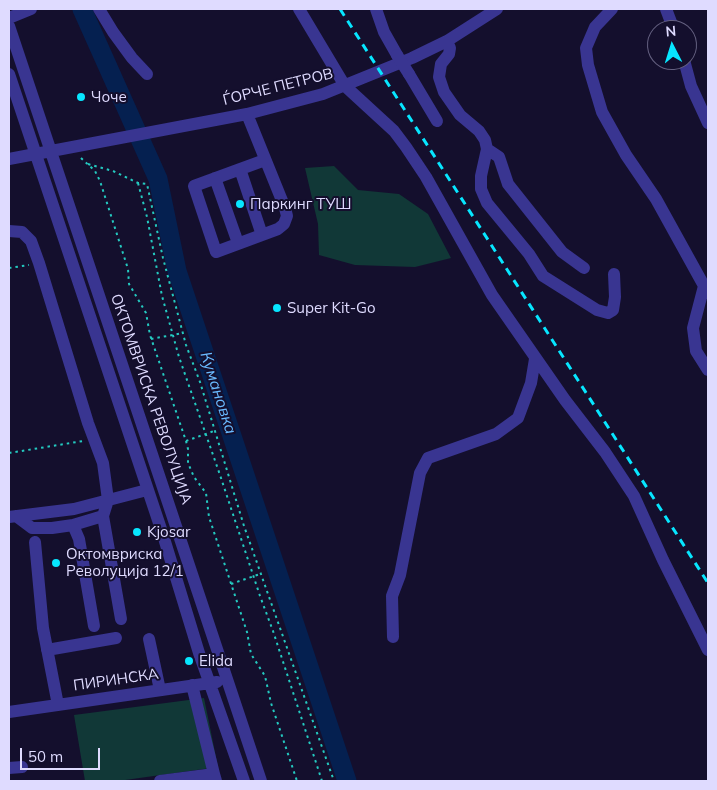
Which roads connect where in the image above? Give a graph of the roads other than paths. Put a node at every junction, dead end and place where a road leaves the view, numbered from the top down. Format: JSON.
{"nodes":[{"id":1,"x":31,"y":9,"type":"edge"},
{"id":2,"x":99,"y":9,"type":"edge"},
{"id":3,"x":299,"y":9,"type":"edge"},
{"id":4,"x":376,"y":9,"type":"edge"},
{"id":5,"x":496,"y":9,"type":"edge"},
{"id":6,"x":612,"y":9,"type":"edge"},
{"id":7,"x":9,"y":18,"type":"edge"},
{"id":8,"x":9,"y":26,"type":"edge"},
{"id":9,"x":447,"y":41,"type":"junction"},
{"id":10,"x":687,"y":70,"type":"edge"},
{"id":11,"x":9,"y":74,"type":"edge"},
{"id":12,"x":147,"y":74,"type":"dead end"},
{"id":13,"x":345,"y":86,"type":"junction"},
{"id":14,"x":247,"y":114,"type":"junction"},
{"id":15,"x":437,"y":121,"type":"dead end"},
{"id":16,"x":708,"y":123,"type":"edge"},
{"id":17,"x":487,"y":149,"type":"junction"},
{"id":18,"x":51,"y":152,"type":"junction"},
{"id":19,"x":35,"y":155,"type":"junction"},
{"id":20,"x":9,"y":159,"type":"edge"},
{"id":21,"x":266,"y":160,"type":"junction"},
{"id":22,"x":240,"y":169,"type":"junction"},
{"id":23,"x":215,"y":178,"type":"junction"},
{"id":24,"x":9,"y":231,"type":"edge"},
{"id":25,"x":262,"y":235,"type":"junction"},
{"id":26,"x":238,"y":244,"type":"junction"},
{"id":27,"x":584,"y":268,"type":"dead end"},
{"id":28,"x":614,"y":274,"type":"dead end"},
{"id":29,"x":706,"y":289,"type":"edge"},
{"id":30,"x":535,"y":359,"type":"junction"},
{"id":31,"x":708,"y":370,"type":"edge"},
{"id":32,"x":147,"y":490,"type":"junction"},
{"id":33,"x":108,"y":500,"type":"junction"},
{"id":34,"x":103,"y":516,"type":"junction"},
{"id":35,"x":12,"y":517,"type":"edge"},
{"id":36,"x":73,"y":525,"type":"junction"},
{"id":37,"x":35,"y":542,"type":"dead end"},
{"id":38,"x":121,"y":619,"type":"dead end"},
{"id":39,"x":94,"y":626,"type":"dead end"},
{"id":40,"x":393,"y":637,"type":"dead end"},
{"id":41,"x":116,"y":638,"type":"dead end"},
{"id":42,"x":149,"y":638,"type":"dead end"},
{"id":43,"x":47,"y":650,"type":"junction"},
{"id":44,"x":708,"y":650,"type":"edge"},
{"id":45,"x":227,"y":680,"type":"junction"},
{"id":46,"x":210,"y":683,"type":"junction"},
{"id":47,"x":192,"y":686,"type":"junction"},
{"id":48,"x":160,"y":690,"type":"junction"},
{"id":49,"x":58,"y":705,"type":"junction"},
{"id":50,"x":9,"y":712,"type":"edge"},
{"id":51,"x":215,"y":778,"type":"edge"},
{"id":52,"x":160,"y":781,"type":"edge"},
{"id":53,"x":244,"y":781,"type":"edge"},
{"id":54,"x":261,"y":781,"type":"edge"}],
"edges":[{"from":1,"to":7,"type":"street"},
{"from":2,"to":12,"type":"street"},
{"from":3,"to":13,"type":"street"},
{"from":4,"to":15,"type":"street","bridge":true},
{"from":5,"to":9,"type":"street","name":"ЃОРЧЕ ПЕТРОВ"},
{"from":6,"to":29,"type":"street"},
{"from":8,"to":18,"type":"street","name":"ОКТОМВРИСКА РЕВОЛУЦИЈА"},
{"from":9,"to":13,"type":"street","name":"ЃОРЧЕ ПЕТРОВ"},
{"from":9,"to":17,"type":"street"},
{"from":10,"to":16,"type":"street"},
{"from":11,"to":19,"type":"street","name":"ОКТОМВРИСКА РЕВОЛУЦИЈА"},
{"from":13,"to":14,"type":"street","name":"ЃОРЧЕ ПЕТРОВ"},
{"from":13,"to":30,"type":"street"},
{"from":14,"to":18,"type":"street","name":"ЃОРЧЕ ПЕТРОВ"},
{"from":14,"to":21,"type":"street"},
{"from":17,"to":27,"type":"street"},
{"from":17,"to":28,"type":"street"},
{"from":18,"to":19,"type":"street","name":"ЃОРЧЕ ПЕТРОВ"},
{"from":18,"to":45,"type":"street","name":"ОКТОМВРИСКА РЕВОЛУЦИЈА"},
{"from":19,"to":20,"type":"street","name":"ЃОРЧЕ ПЕТРОВ"},
{"from":19,"to":32,"type":"street","name":"ОКТОМВРИСКА РЕВОЛУЦИЈА"},
{"from":21,"to":22,"type":"street"},
{"from":21,"to":25,"type":"street"},
{"from":22,"to":23,"type":"street"},
{"from":22,"to":25,"type":"street"},
{"from":23,"to":26,"type":"street"},
{"from":23,"to":26,"type":"street"},
{"from":24,"to":33,"type":"street"},
{"from":25,"to":26,"type":"street"},
{"from":29,"to":31,"type":"street"},
{"from":30,"to":40,"type":"street"},
{"from":30,"to":44,"type":"street"},
{"from":32,"to":33,"type":"street"},
{"from":32,"to":46,"type":"street","name":"ОКТОМВРИСКА РЕВОЛУЦИЈА"},
{"from":33,"to":34,"type":"street"},
{"from":33,"to":35,"type":"street"},
{"from":34,"to":36,"type":"street"},
{"from":34,"to":38,"type":"street"},
{"from":35,"to":36,"type":"street"},
{"from":36,"to":39,"type":"street"},
{"from":37,"to":43,"type":"street"},
{"from":41,"to":43,"type":"street"},
{"from":42,"to":48,"type":"street"},
{"from":43,"to":49,"type":"street"},
{"from":45,"to":46,"type":"street","name":"ПИРИНСКА"},
{"from":45,"to":54,"type":"street","name":"ОКТОМВРИСКА РЕВОЛУЦИЈА"},
{"from":46,"to":47,"type":"street","name":"ПИРИНСКА"},
{"from":46,"to":53,"type":"street","name":"ОКТОМВРИСКА РЕВОЛУЦИЈА"},
{"from":47,"to":48,"type":"street","name":"ПИРИНСКА"},
{"from":47,"to":51,"type":"street"},
{"from":48,"to":49,"type":"street","name":"ПИРИНСКА"},
{"from":49,"to":50,"type":"street","name":"ПИРИНСКА"},
{"from":51,"to":52,"type":"street"}]}
